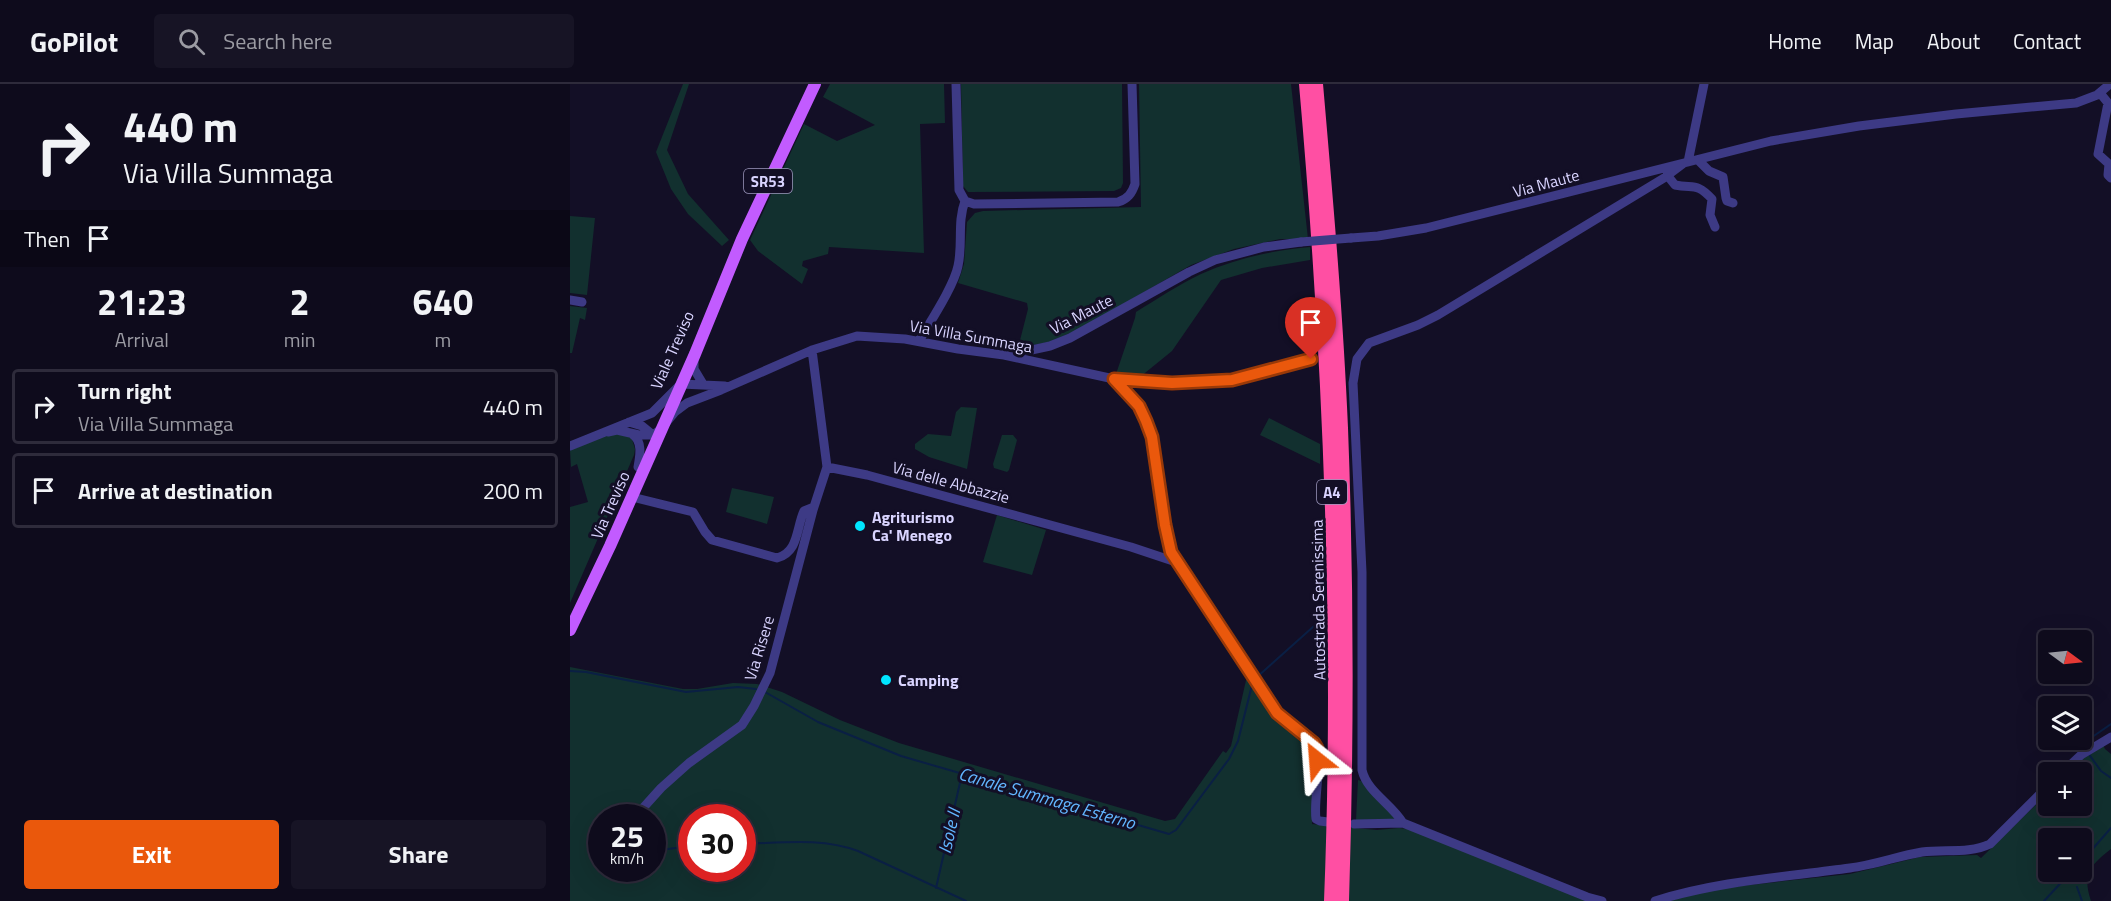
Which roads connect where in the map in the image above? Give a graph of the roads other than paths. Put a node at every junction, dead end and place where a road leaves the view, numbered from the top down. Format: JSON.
{"nodes":[{"id":1,"x":814,"y":84,"type":"edge"},
{"id":2,"x":956,"y":84,"type":"edge"},
{"id":3,"x":1132,"y":84,"type":"edge"},
{"id":4,"x":1306,"y":84,"type":"edge"},
{"id":5,"x":1316,"y":84,"type":"edge"},
{"id":6,"x":1704,"y":84,"type":"edge"},
{"id":7,"x":2107,"y":89,"type":"edge"},
{"id":8,"x":1690,"y":161,"type":"junction"},
{"id":9,"x":1633,"y":176,"type":"junction"},
{"id":10,"x":1667,"y":176,"type":"junction"},
{"id":11,"x":2111,"y":178,"type":"edge"},
{"id":12,"x":1642,"y":191,"type":"junction"},
{"id":13,"x":965,"y":201,"type":"junction"},
{"id":14,"x":1733,"y":203,"type":"dead end"},
{"id":15,"x":1715,"y":227,"type":"dead end"},
{"id":16,"x":724,"y":280,"type":"junction"},
{"id":17,"x":570,"y":300,"type":"edge"},
{"id":18,"x":582,"y":302,"type":"dead end"},
{"id":19,"x":696,"y":335,"type":"junction"},
{"id":20,"x":919,"y":341,"type":"junction"},
{"id":21,"x":1040,"y":349,"type":"junction"},
{"id":22,"x":812,"y":350,"type":"junction"},
{"id":23,"x":695,"y":354,"type":"junction"},
{"id":24,"x":1004,"y":355,"type":"junction"},
{"id":25,"x":1311,"y":359,"type":"dead end"},
{"id":26,"x":1038,"y":363,"type":"junction"},
{"id":27,"x":1114,"y":379,"type":"junction"},
{"id":28,"x":681,"y":384,"type":"junction"},
{"id":29,"x":703,"y":384,"type":"junction"},
{"id":30,"x":728,"y":386,"type":"junction"},
{"id":31,"x":669,"y":395,"type":"junction"},
{"id":32,"x":705,"y":395,"type":"junction"},
{"id":33,"x":629,"y":422,"type":"junction"},
{"id":34,"x":608,"y":432,"type":"junction"},
{"id":35,"x":657,"y":432,"type":"junction"},
{"id":36,"x":632,"y":434,"type":"junction"},
{"id":37,"x":570,"y":446,"type":"edge"},
{"id":38,"x":639,"y":467,"type":"junction"},
{"id":39,"x":827,"y":467,"type":"junction"},
{"id":40,"x":632,"y":497,"type":"junction"},
{"id":41,"x":814,"y":507,"type":"junction"},
{"id":42,"x":1180,"y":563,"type":"junction"},
{"id":43,"x":587,"y":594,"type":"junction"},
{"id":44,"x":570,"y":630,"type":"edge"},
{"id":45,"x":2111,"y":737,"type":"edge"},
{"id":46,"x":2074,"y":762,"type":"edge"},
{"id":47,"x":2038,"y":796,"type":"edge"},
{"id":48,"x":647,"y":804,"type":"edge"},
{"id":49,"x":1328,"y":822,"type":"dead end"},
{"id":50,"x":1403,"y":823,"type":"junction"},
{"id":51,"x":1354,"y":824,"type":"dead end"},
{"id":52,"x":1331,"y":901,"type":"edge"},
{"id":53,"x":1342,"y":901,"type":"edge"},
{"id":54,"x":1602,"y":901,"type":"edge"},
{"id":55,"x":1655,"y":901,"type":"edge"}],
"edges":[{"from":1,"to":16,"type":"main road","name":"Viale Treviso","number":"SR53"},
{"from":2,"to":13,"type":"street"},
{"from":3,"to":13,"type":"street"},
{"from":4,"to":52,"type":"highway","name":"Autostrada Serenissima","number":"A4"},
{"from":5,"to":53,"type":"highway","name":"Autostrada Serenissima","number":"A4"},
{"from":6,"to":8,"type":"street"},
{"from":7,"to":8,"type":"street","name":"Via Maute"},
{"from":7,"to":11,"type":"street"},
{"from":8,"to":9,"type":"street","name":"Via Maute"},
{"from":8,"to":10,"type":"street"},
{"from":8,"to":14,"type":"street"},
{"from":9,"to":12,"type":"street"},
{"from":9,"to":21,"type":"street","name":"Via Maute","bridge":true},
{"from":10,"to":12,"type":"street"},
{"from":10,"to":15,"type":"street"},
{"from":12,"to":50,"type":"street"},
{"from":13,"to":20,"type":"street"},
{"from":16,"to":19,"type":"main road","name":"Viale Treviso"},
{"from":16,"to":23,"type":"main road","name":"Viale Treviso","number":"SR53"},
{"from":17,"to":18,"type":"street"},
{"from":19,"to":28,"type":"street"},
{"from":19,"to":31,"type":"main road","name":"Viale Treviso"},
{"from":20,"to":22,"type":"street","name":"Via Villa Summaga"},
{"from":20,"to":24,"type":"street","name":"Via Villa Summaga"},
{"from":21,"to":24,"type":"street","name":"Via Maute"},
{"from":21,"to":26,"type":"street"},
{"from":22,"to":30,"type":"street","name":"Via Villa Summaga"},
{"from":22,"to":39,"type":"street"},
{"from":23,"to":28,"type":"main road","name":"Viale Treviso","number":"SR53"},
{"from":23,"to":29,"type":"street"},
{"from":24,"to":26,"type":"street","name":"Via Villa Summaga"},
{"from":25,"to":27,"type":"street","name":"Via Villa Summaga"},
{"from":26,"to":27,"type":"street","name":"Via Villa Summaga"},
{"from":27,"to":42,"type":"street"},
{"from":28,"to":29,"type":"street"},
{"from":28,"to":31,"type":"street"},
{"from":28,"to":32,"type":"street"},
{"from":28,"to":35,"type":"main road","name":"Viale Treviso","number":"SR53"},
{"from":29,"to":30,"type":"street"},
{"from":30,"to":32,"type":"street","name":"Via Villa Summaga"},
{"from":31,"to":33,"type":"street"},
{"from":31,"to":35,"type":"main road","name":"Viale Treviso"},
{"from":32,"to":35,"type":"street","name":"Via Villa Summaga"},
{"from":33,"to":34,"type":"street"},
{"from":33,"to":35,"type":"street"},
{"from":34,"to":36,"type":"street"},
{"from":34,"to":37,"type":"street"},
{"from":35,"to":36,"type":"street"},
{"from":35,"to":38,"type":"main road","name":"Via Treviso"},
{"from":35,"to":40,"type":"main road","name":"Via Treviso","number":"SR53"},
{"from":36,"to":38,"type":"street"},
{"from":38,"to":43,"type":"main road","name":"Via Treviso"},
{"from":39,"to":41,"type":"street","name":"Via Risere"},
{"from":39,"to":42,"type":"street","name":"Via delle Abbazzie"},
{"from":40,"to":41,"type":"street","name":"Via Risere"},
{"from":40,"to":43,"type":"main road","name":"Via Treviso","number":"SR53"},
{"from":41,"to":48,"type":"street","name":"Via Risere"},
{"from":42,"to":49,"type":"street"},
{"from":43,"to":44,"type":"main road","name":"Via Treviso","number":"SR53"},
{"from":45,"to":46,"type":"street"},
{"from":47,"to":55,"type":"street"},
{"from":50,"to":51,"type":"street"},
{"from":50,"to":54,"type":"street"}]}
